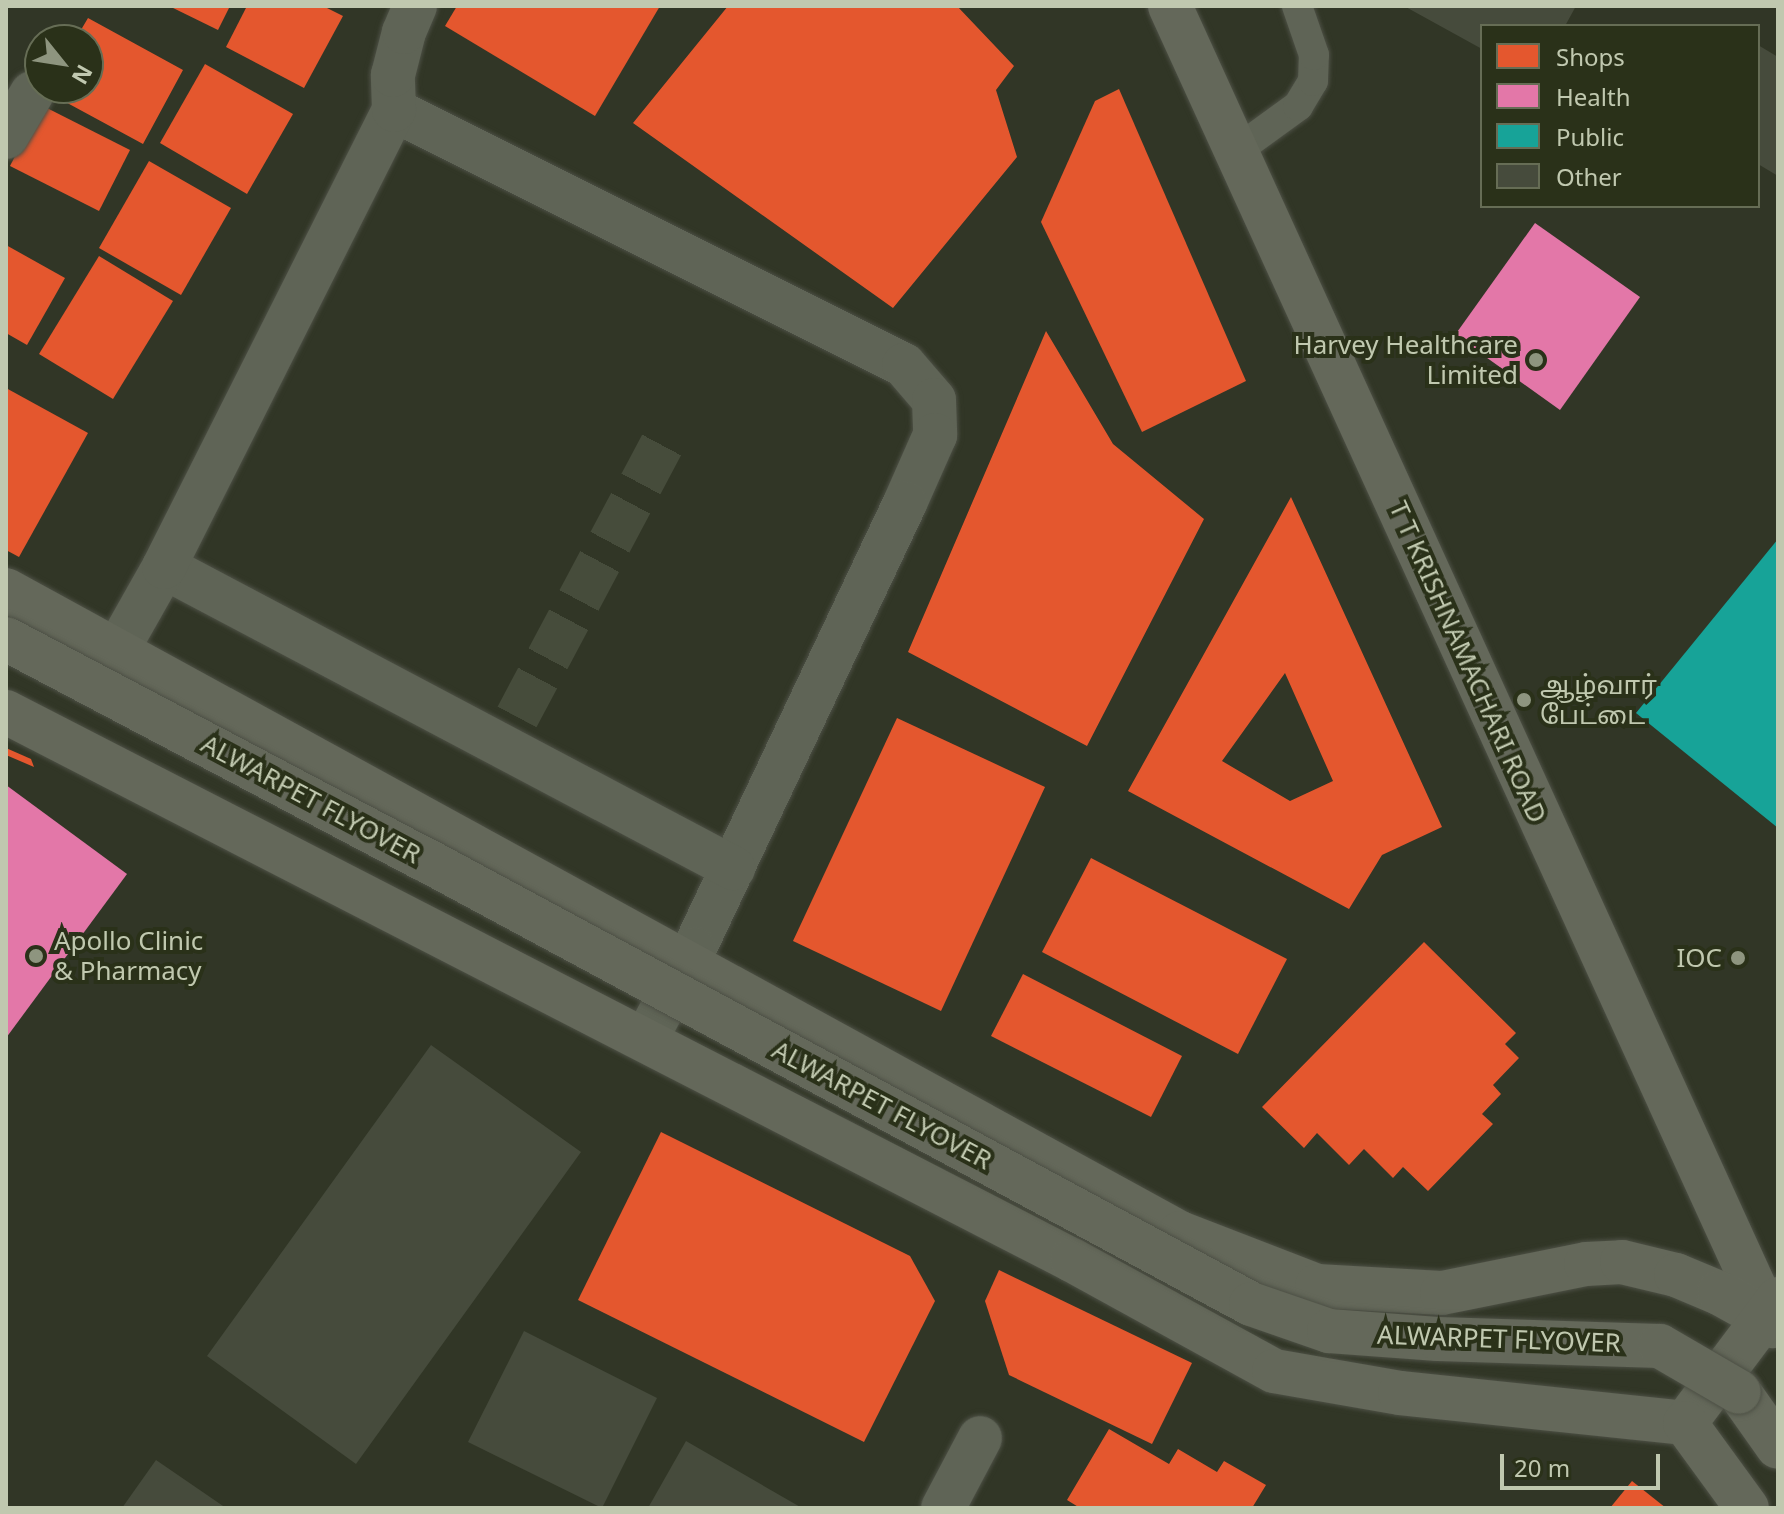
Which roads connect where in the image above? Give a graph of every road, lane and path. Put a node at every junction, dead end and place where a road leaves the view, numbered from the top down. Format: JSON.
{"nodes":[{"id":1,"x":415,"y":6,"type":"edge"},
{"id":2,"x":1170,"y":6,"type":"edge"},
{"id":3,"x":1297,"y":6,"type":"edge"},
{"id":4,"x":26,"y":104,"type":"edge"},
{"id":5,"x":394,"y":110,"type":"junction"},
{"id":6,"x":6,"y":137,"type":"edge"},
{"id":7,"x":1236,"y":151,"type":"junction"},
{"id":8,"x":164,"y":567,"type":"junction"},
{"id":9,"x":6,"y":590,"type":"edge"},
{"id":10,"x":6,"y":639,"type":"edge"},
{"id":11,"x":116,"y":652,"type":"junction"},
{"id":12,"x":6,"y":712,"type":"edge"},
{"id":13,"x":733,"y":868,"type":"junction"},
{"id":14,"x":686,"y":964,"type":"junction"},
{"id":15,"x":646,"y":1039,"type":"junction"},
{"id":16,"x":1774,"y":1317,"type":"edge"},
{"id":17,"x":1685,"y":1423,"type":"junction"},
{"id":18,"x":980,"y":1438,"type":"dead end"},
{"id":19,"x":1778,"y":1447,"type":"edge"},
{"id":20,"x":957,"y":1503,"type":"edge"},
{"id":21,"x":1747,"y":1508,"type":"edge"}],
"edges":[{"from":1,"to":5,"type":"street"},
{"from":2,"to":7,"type":"main road","name":"T T KRISHNAMACHARI ROAD"},
{"from":3,"to":7,"type":"lane"},
{"from":4,"to":6,"type":"street"},
{"from":5,"to":8,"type":"street"},
{"from":5,"to":13,"type":"street"},
{"from":7,"to":16,"type":"main road","name":"T T KRISHNAMACHARI ROAD"},
{"from":8,"to":11,"type":"street"},
{"from":8,"to":13,"type":"street"},
{"from":9,"to":11,"type":"main road"},
{"from":10,"to":19,"type":"main road","name":"ALWARPET FLYOVER","bridge":true},
{"from":11,"to":14,"type":"main road"},
{"from":12,"to":15,"type":"main road"},
{"from":13,"to":14,"type":"street"},
{"from":14,"to":15,"type":"street"},
{"from":14,"to":16,"type":"main road"},
{"from":15,"to":17,"type":"main road"},
{"from":16,"to":17,"type":"main road"},
{"from":17,"to":21,"type":"main road"},
{"from":18,"to":20,"type":"street"}]}
